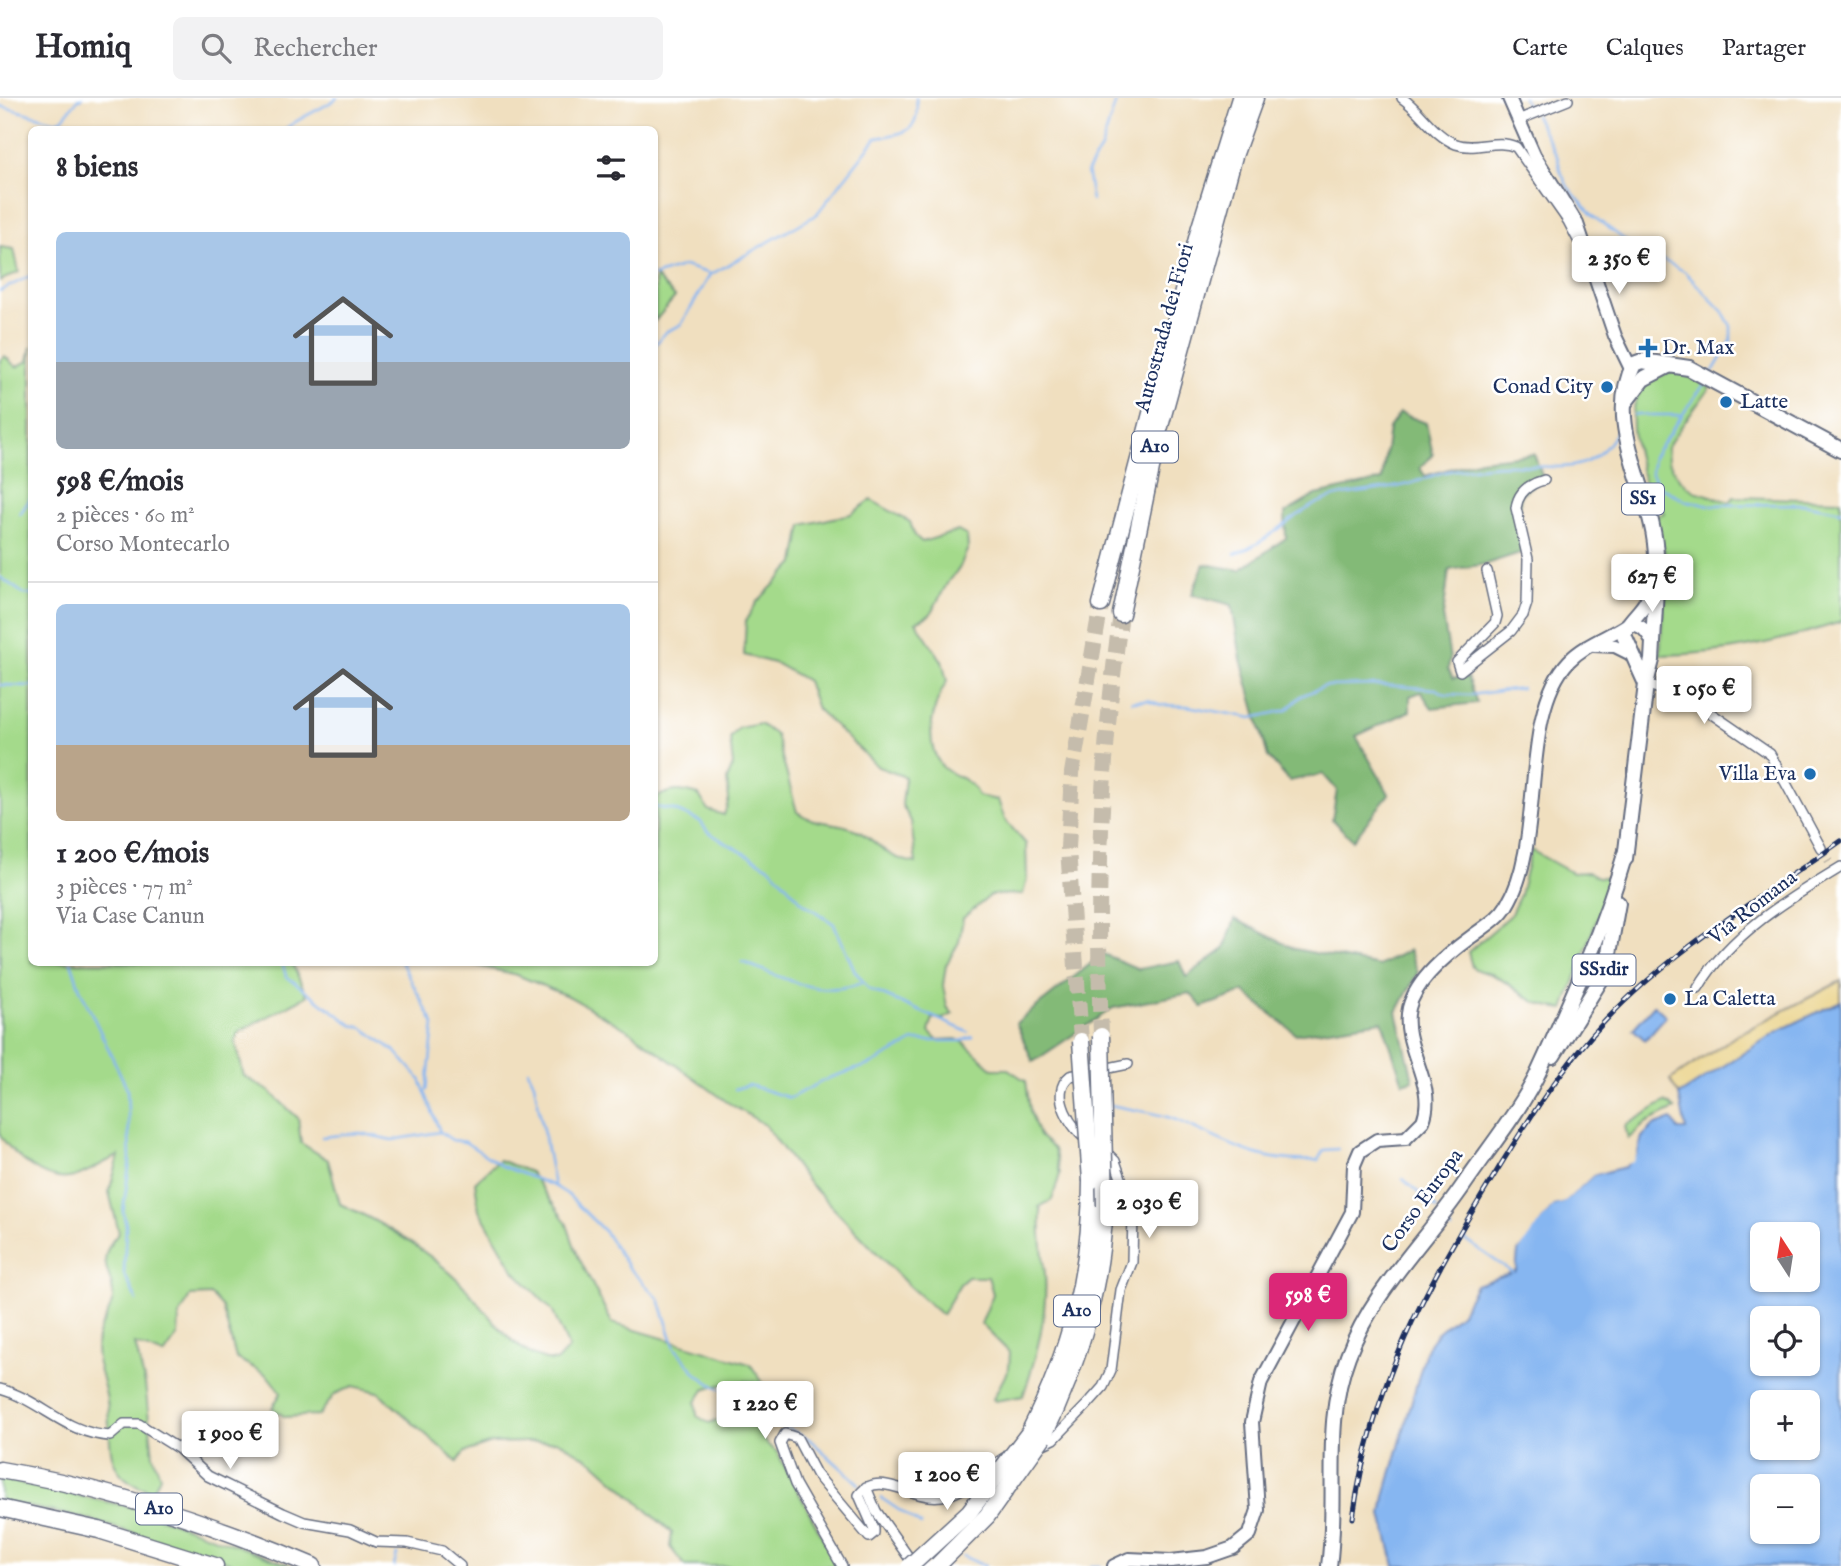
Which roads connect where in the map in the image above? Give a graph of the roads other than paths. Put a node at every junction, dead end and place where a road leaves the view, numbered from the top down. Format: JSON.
{"nodes":[{"id":1,"x":1240,"y":98,"type":"edge"},
{"id":2,"x":1255,"y":98,"type":"edge"},
{"id":3,"x":1402,"y":98,"type":"edge"},
{"id":4,"x":1509,"y":98,"type":"edge"},
{"id":5,"x":1568,"y":100,"type":"dead end"},
{"id":6,"x":1523,"y":118,"type":"junction"},
{"id":7,"x":1584,"y":242,"type":"junction"},
{"id":8,"x":1192,"y":281,"type":"junction"},
{"id":9,"x":1637,"y":368,"type":"junction"},
{"id":10,"x":1841,"y":450,"type":"edge"},
{"id":11,"x":1544,"y":480,"type":"dead end"},
{"id":12,"x":1487,"y":571,"type":"dead end"},
{"id":13,"x":1655,"y":582,"type":"junction"},
{"id":14,"x":1101,"y":604,"type":"tunnel mouth"},
{"id":15,"x":1121,"y":614,"type":"tunnel mouth"},
{"id":16,"x":1628,"y":624,"type":"junction"},
{"id":17,"x":1653,"y":643,"type":"junction"},
{"id":18,"x":1590,"y":646,"type":"junction"},
{"id":19,"x":1631,"y":654,"type":"junction"},
{"id":20,"x":1650,"y":689,"type":"junction"},
{"id":21,"x":1821,"y":848,"type":"tunnel mouth"},
{"id":22,"x":1626,"y":851,"type":"junction"},
{"id":23,"x":1829,"y":861,"type":"tunnel mouth"},
{"id":24,"x":1838,"y":869,"type":"edge"},
{"id":25,"x":1580,"y":985,"type":"junction"},
{"id":26,"x":1699,"y":988,"type":"dead end"},
{"id":27,"x":1594,"y":993,"type":"junction"},
{"id":28,"x":1101,"y":1036,"type":"tunnel mouth"},
{"id":29,"x":1081,"y":1041,"type":"tunnel mouth"},
{"id":30,"x":1128,"y":1064,"type":"dead end"},
{"id":31,"x":1538,"y":1072,"type":"junction"},
{"id":32,"x":0,"y":1389,"type":"edge"},
{"id":33,"x":1036,"y":1435,"type":"junction"},
{"id":34,"x":0,"y":1470,"type":"edge"},
{"id":35,"x":866,"y":1487,"type":"junction"},
{"id":36,"x":0,"y":1508,"type":"edge"},
{"id":37,"x":215,"y":1566,"type":"edge"},
{"id":38,"x":313,"y":1566,"type":"edge"},
{"id":39,"x":460,"y":1566,"type":"edge"},
{"id":40,"x":842,"y":1566,"type":"edge"},
{"id":41,"x":913,"y":1566,"type":"edge"},
{"id":42,"x":937,"y":1566,"type":"edge"},
{"id":43,"x":1114,"y":1566,"type":"edge"},
{"id":44,"x":1329,"y":1566,"type":"edge"}],
"edges":[{"from":1,"to":8,"type":"highway","name":"Autostrada dei Fiori","number":"A10"},
{"from":2,"to":8,"type":"highway","name":"Autostrada dei Fiori","number":"A10"},
{"from":3,"to":7,"type":"street"},
{"from":4,"to":6,"type":"main road"},
{"from":5,"to":6,"type":"street"},
{"from":6,"to":7,"type":"main road"},
{"from":7,"to":9,"type":"main road"},
{"from":8,"to":14,"type":"highway","name":"Autostrada dei Fiori","number":"A10"},
{"from":8,"to":15,"type":"highway","name":"Autostrada dei Fiori","number":"A10"},
{"from":9,"to":10,"type":"main road"},
{"from":9,"to":13,"type":"main road","number":"SS1"},
{"from":11,"to":12,"type":"street"},
{"from":13,"to":16,"type":"main road","number":"SS1"},
{"from":13,"to":17,"type":"main road","name":"Corso Europa","number":"SS1dir"},
{"from":16,"to":17,"type":"main road"},
{"from":16,"to":18,"type":"main road","number":"SS1"},
{"from":16,"to":19,"type":"main road"},
{"from":17,"to":20,"type":"main road","name":"Corso Europa","number":"SS1dir"},
{"from":18,"to":19,"type":"main road"},
{"from":18,"to":43,"type":"main road","number":"SS1"},
{"from":19,"to":20,"type":"main road"},
{"from":20,"to":21,"type":"street"},
{"from":20,"to":22,"type":"main road","name":"Corso Europa","number":"SS1dir"},
{"from":22,"to":25,"type":"main road","name":"Corso Europa","number":"SS1dir"},
{"from":22,"to":27,"type":"main road","name":"Corso Europa","number":"SS1dir"},
{"from":23,"to":24,"type":"street"},
{"from":24,"to":26,"type":"street","name":"Via Romana"},
{"from":25,"to":27,"type":"main road"},
{"from":25,"to":31,"type":"main road","name":"Corso Europa","number":"SS1dir"},
{"from":27,"to":31,"type":"main road","name":"Corso Europa","number":"SS1dir"},
{"from":28,"to":33,"type":"highway","number":"A10","bridge":true},
{"from":29,"to":33,"type":"highway","number":"A10","bridge":true},
{"from":30,"to":35,"type":"street"},
{"from":31,"to":44,"type":"main road","name":"Corso Europa","number":"SS1dir"},
{"from":32,"to":39,"type":"street"},
{"from":33,"to":41,"type":"highway","number":"A10","bridge":true},
{"from":33,"to":42,"type":"highway","number":"A10","bridge":true},
{"from":34,"to":38,"type":"highway","number":"A10"},
{"from":35,"to":40,"type":"street"},
{"from":35,"to":41,"type":"street"},
{"from":36,"to":37,"type":"highway","number":"A10"}]}
